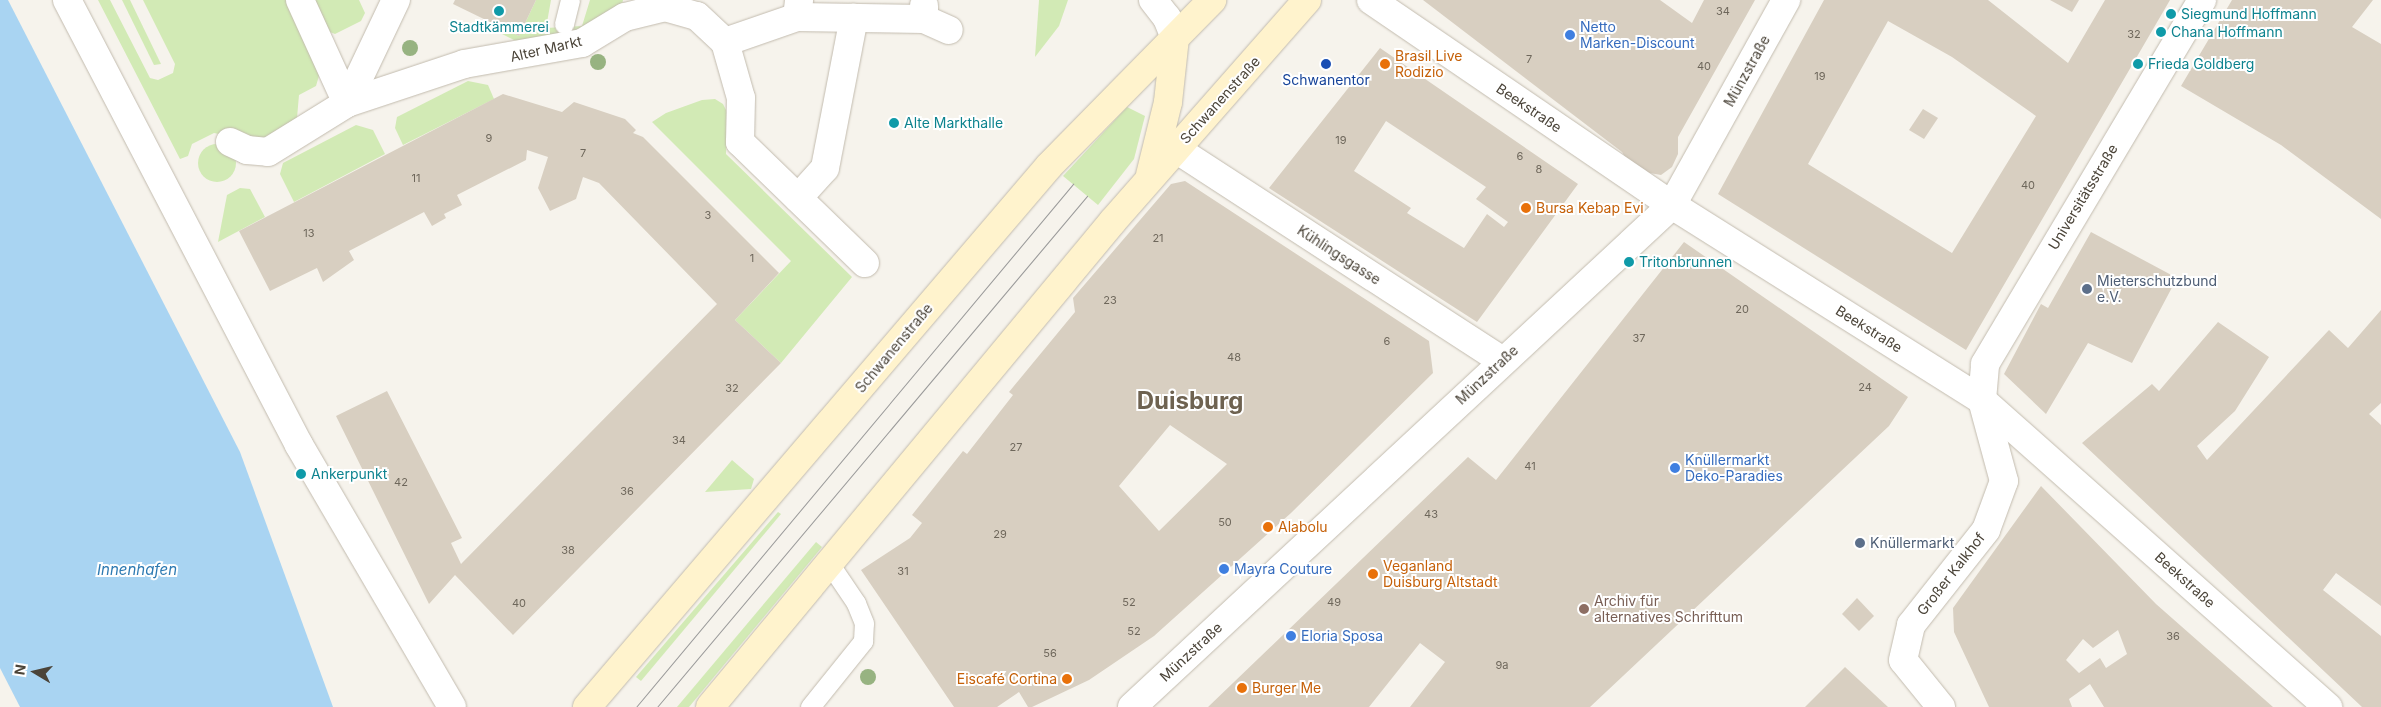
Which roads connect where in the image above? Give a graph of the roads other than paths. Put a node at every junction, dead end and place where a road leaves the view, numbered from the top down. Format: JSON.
{"nodes":[{"id":1,"x":66,"y":0,"type":"edge"},
{"id":2,"x":300,"y":0,"type":"edge"},
{"id":3,"x":396,"y":0,"type":"edge"},
{"id":4,"x":570,"y":0,"type":"edge"},
{"id":5,"x":1154,"y":0,"type":"edge"},
{"id":6,"x":1212,"y":0,"type":"edge"},
{"id":7,"x":1307,"y":0,"type":"edge"},
{"id":8,"x":1371,"y":0,"type":"edge"},
{"id":9,"x":1786,"y":0,"type":"edge"},
{"id":10,"x":2202,"y":0,"type":"edge"},
{"id":11,"x":664,"y":4,"type":"edge"},
{"id":12,"x":798,"y":8,"type":"edge"},
{"id":13,"x":854,"y":18,"type":"junction"},
{"id":14,"x":564,"y":24,"type":"dead end"},
{"id":15,"x":948,"y":30,"type":"dead end"},
{"id":16,"x":1175,"y":38,"type":"junction"},
{"id":17,"x":725,"y":42,"type":"junction"},
{"id":18,"x":347,"y":103,"type":"junction"},
{"id":19,"x":230,"y":142,"type":"dead end"},
{"id":20,"x":1176,"y":149,"type":"junction"},
{"id":21,"x":1149,"y":178,"type":"junction"},
{"id":22,"x":798,"y":198,"type":"junction"},
{"id":23,"x":1672,"y":205,"type":"junction"},
{"id":24,"x":865,"y":263,"type":"dead end"},
{"id":25,"x":1502,"y":361,"type":"junction"},
{"id":26,"x":1982,"y":400,"type":"junction"},
{"id":27,"x":829,"y":563,"type":"junction"},
{"id":28,"x":452,"y":707,"type":"edge"},
{"id":29,"x":587,"y":707,"type":"edge"},
{"id":30,"x":710,"y":707,"type":"edge"},
{"id":31,"x":810,"y":707,"type":"edge"},
{"id":32,"x":1132,"y":707,"type":"edge"},
{"id":33,"x":1941,"y":707,"type":"edge"},
{"id":34,"x":2328,"y":707,"type":"edge"}],
"edges":[{"from":1,"to":28,"type":"street"},
{"from":2,"to":18,"type":"street"},
{"from":3,"to":18,"type":"street"},
{"from":4,"to":14,"type":"lane"},
{"from":5,"to":16,"type":"street"},
{"from":6,"to":16,"type":"main road","name":"Schwanenstraße"},
{"from":7,"to":20,"type":"main road","name":"Schwanenstraße"},
{"from":8,"to":23,"type":"street","name":"Beekstraße"},
{"from":9,"to":23,"type":"street","name":"Münzstraße"},
{"from":10,"to":26,"type":"street","name":"Universitätsstraße"},
{"from":11,"to":17,"type":"street","name":"Alter Markt"},
{"from":11,"to":18,"type":"street","name":"Alter Markt"},
{"from":12,"to":13,"type":"street"},
{"from":12,"to":17,"type":"street"},
{"from":13,"to":15,"type":"street"},
{"from":13,"to":22,"type":"street"},
{"from":16,"to":21,"type":"main road"},
{"from":16,"to":29,"type":"main road","name":"Schwanenstraße"},
{"from":17,"to":22,"type":"street"},
{"from":18,"to":19,"type":"street","name":"Alter Markt"},
{"from":20,"to":21,"type":"main road","name":"Schwanenstraße"},
{"from":20,"to":25,"type":"street","name":"Kühlingsgasse"},
{"from":21,"to":27,"type":"main road","name":"Schwanenstraße"},
{"from":22,"to":24,"type":"street"},
{"from":23,"to":25,"type":"street","name":"Münzstraße"},
{"from":23,"to":26,"type":"street","name":"Beekstraße"},
{"from":25,"to":32,"type":"street","name":"Münzstraße"},
{"from":26,"to":33,"type":"street","name":"Großer Kalkhof"},
{"from":26,"to":34,"type":"street","name":"Beekstraße"},
{"from":27,"to":30,"type":"main road","name":"Schwanenstraße"},
{"from":27,"to":31,"type":"lane"}]}
